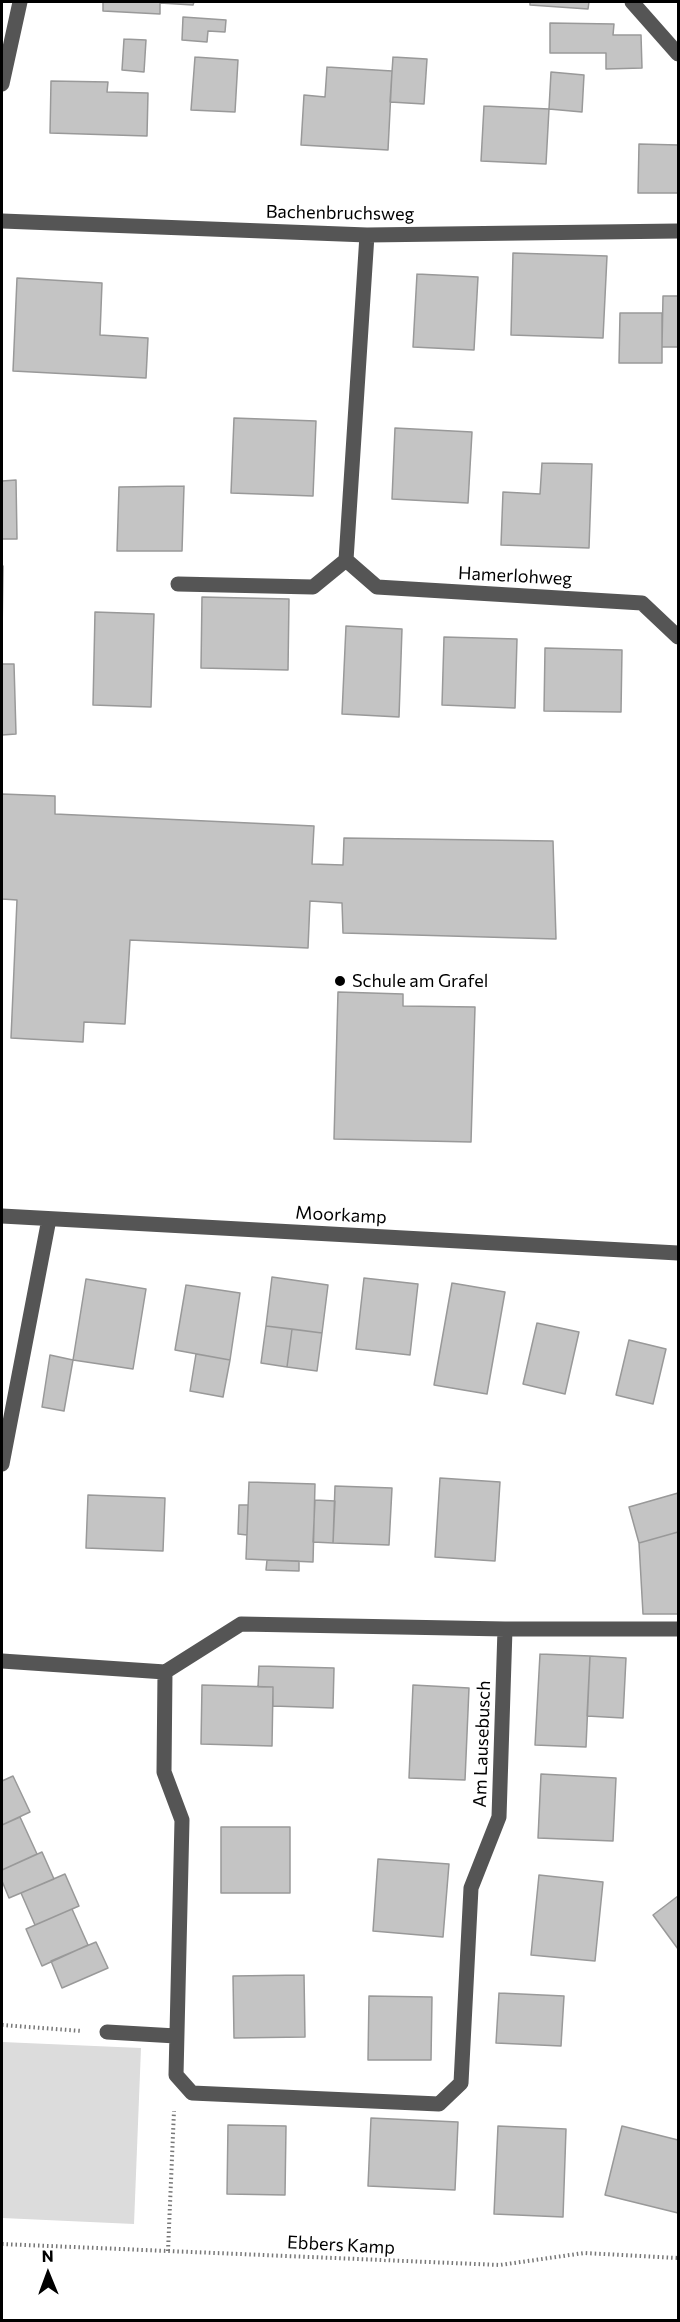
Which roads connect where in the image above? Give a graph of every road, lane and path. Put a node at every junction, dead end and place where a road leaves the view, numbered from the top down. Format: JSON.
{"nodes":[{"id":1,"x":20,"y":2,"type":"edge"},
{"id":2,"x":632,"y":2,"type":"edge"},
{"id":3,"x":678,"y":54,"type":"edge"},
{"id":4,"x":2,"y":84,"type":"edge"},
{"id":5,"x":2,"y":221,"type":"edge"},
{"id":6,"x":678,"y":231,"type":"edge"},
{"id":7,"x":367,"y":235,"type":"junction"},
{"id":8,"x":346,"y":560,"type":"junction"},
{"id":9,"x":178,"y":585,"type":"dead end"},
{"id":10,"x":678,"y":637,"type":"edge"},
{"id":11,"x":2,"y":1216,"type":"edge"},
{"id":12,"x":49,"y":1219,"type":"junction"},
{"id":13,"x":678,"y":1253,"type":"edge"},
{"id":14,"x":2,"y":1464,"type":"edge"},
{"id":15,"x":505,"y":1629,"type":"junction"},
{"id":16,"x":678,"y":1629,"type":"edge"},
{"id":17,"x":2,"y":1661,"type":"edge"},
{"id":18,"x":165,"y":1672,"type":"junction"},
{"id":19,"x":2,"y":2025,"type":"edge"},
{"id":20,"x":107,"y":2032,"type":"joint"},
{"id":21,"x":176,"y":2036,"type":"junction"},
{"id":22,"x":176,"y":2075,"type":"junction"},
{"id":23,"x":2,"y":2244,"type":"edge"},
{"id":24,"x":168,"y":2251,"type":"junction"},
{"id":25,"x":678,"y":2258,"type":"edge"}],
"edges":[{"from":1,"to":4,"type":"street"},
{"from":2,"to":3,"type":"street"},
{"from":5,"to":7,"type":"street","name":"Bachenbruchsweg"},
{"from":6,"to":7,"type":"street","name":"Bachenbruchsweg"},
{"from":7,"to":8,"type":"street"},
{"from":8,"to":9,"type":"street"},
{"from":8,"to":10,"type":"street","name":"Hamerlohweg"},
{"from":11,"to":12,"type":"street","name":"Moorkamp"},
{"from":12,"to":13,"type":"street","name":"Moorkamp"},
{"from":12,"to":14,"type":"street"},
{"from":15,"to":16,"type":"street"},
{"from":15,"to":18,"type":"street"},
{"from":15,"to":22,"type":"street","name":"Am Lausebusch"},
{"from":17,"to":18,"type":"street"},
{"from":18,"to":21,"type":"street"},
{"from":19,"to":20,"type":"path"},
{"from":20,"to":21,"type":"street"},
{"from":21,"to":22,"type":"street"},
{"from":22,"to":24,"type":"path"},
{"from":23,"to":24,"type":"path","name":"Ebbers Kamp"},
{"from":24,"to":25,"type":"path","name":"Ebbers Kamp"}]}
